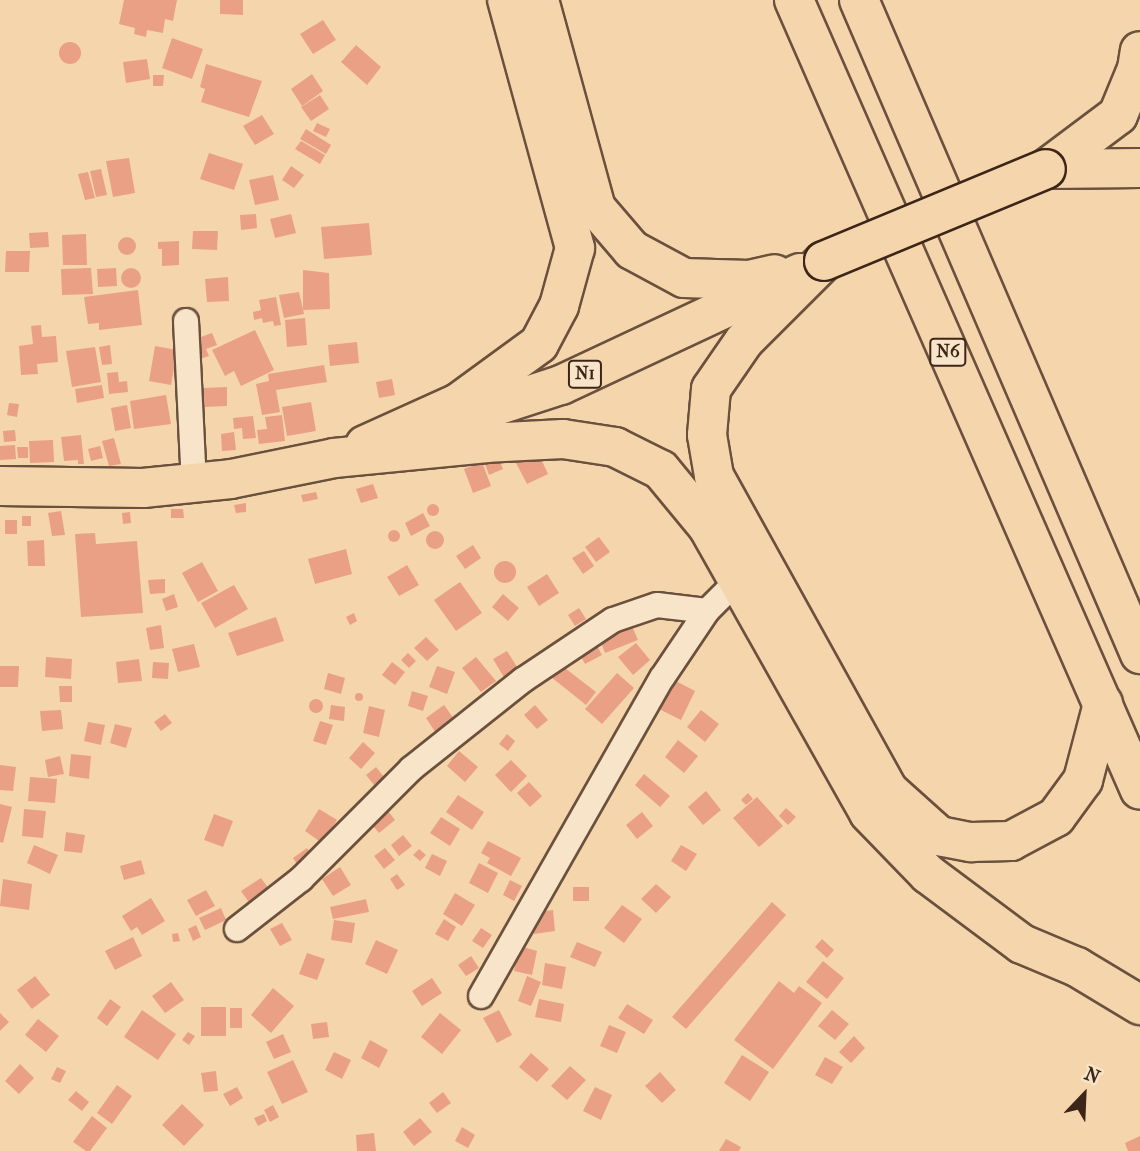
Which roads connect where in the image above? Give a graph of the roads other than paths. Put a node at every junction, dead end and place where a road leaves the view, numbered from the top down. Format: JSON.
{"nodes":[{"id":1,"x":507,"y":0,"type":"edge"},
{"id":2,"x":539,"y":0,"type":"edge"},
{"id":3,"x":794,"y":0,"type":"edge"},
{"id":4,"x":859,"y":0,"type":"edge"},
{"id":5,"x":1140,"y":51,"type":"edge"},
{"id":6,"x":1140,"y":131,"type":"edge"},
{"id":7,"x":1140,"y":168,"type":"edge"},
{"id":8,"x":1046,"y":169,"type":"junction"},
{"id":9,"x":824,"y":261,"type":"junction"},
{"id":10,"x":186,"y":321,"type":"dead end"},
{"id":11,"x":334,"y":458,"type":"junction"},
{"id":12,"x":194,"y":483,"type":"junction"},
{"id":13,"x":0,"y":486,"type":"edge"},
{"id":14,"x":738,"y":580,"type":"junction"},
{"id":15,"x":707,"y":611,"type":"junction"},
{"id":16,"x":1140,"y":654,"type":"edge"},
{"id":17,"x":1103,"y":704,"type":"junction"},
{"id":18,"x":1140,"y":790,"type":"edge"},
{"id":19,"x":237,"y":929,"type":"dead end"},
{"id":20,"x":481,"y":996,"type":"dead end"},
{"id":21,"x":1140,"y":1005,"type":"edge"}],
"edges":[{"from":1,"to":11,"type":"highway"},
{"from":2,"to":9,"type":"highway"},
{"from":3,"to":17,"type":"highway","number":"N6"},
{"from":4,"to":16,"type":"highway"},
{"from":5,"to":8,"type":"highway"},
{"from":6,"to":8,"type":"highway"},
{"from":7,"to":8,"type":"highway"},
{"from":8,"to":9,"type":"highway","bridge":true},
{"from":9,"to":11,"type":"highway","number":"N1"},
{"from":9,"to":17,"type":"highway"},
{"from":10,"to":12,"type":"street"},
{"from":11,"to":12,"type":"highway","number":"N1"},
{"from":11,"to":14,"type":"highway"},
{"from":12,"to":13,"type":"highway","number":"N1"},
{"from":14,"to":15,"type":"street"},
{"from":14,"to":21,"type":"highway"},
{"from":15,"to":19,"type":"street"},
{"from":15,"to":20,"type":"street"},
{"from":17,"to":18,"type":"highway","number":"N6"}]}
